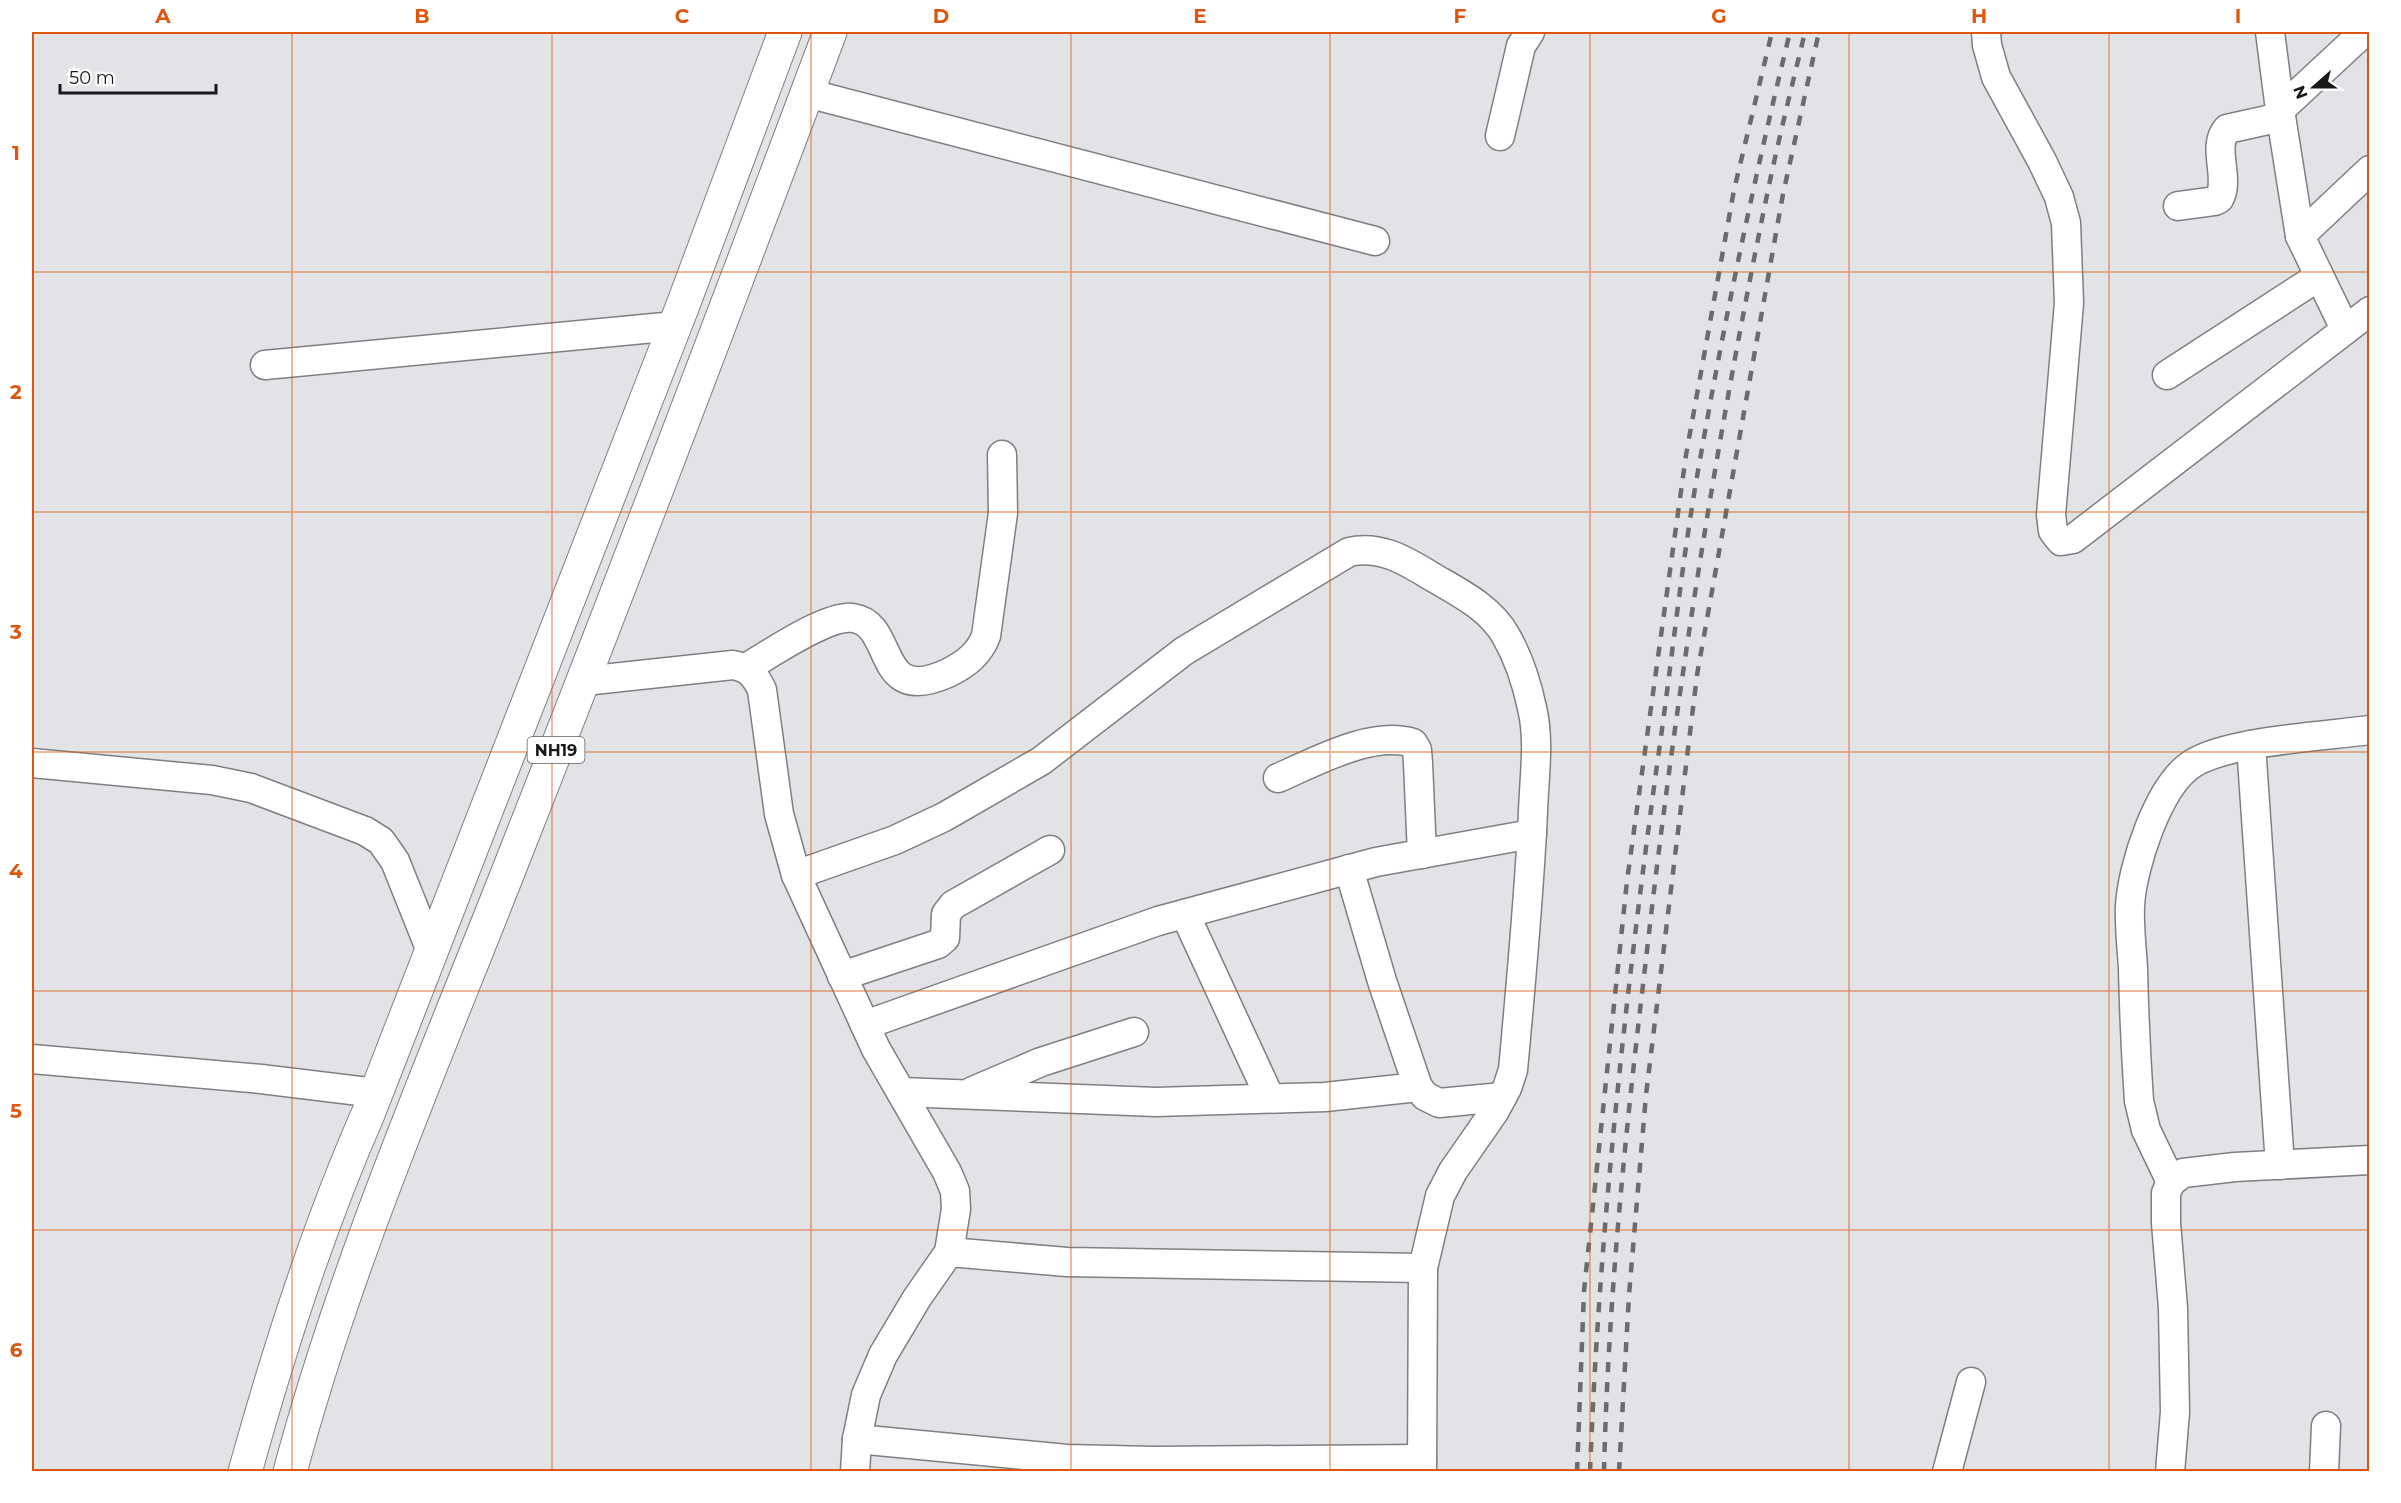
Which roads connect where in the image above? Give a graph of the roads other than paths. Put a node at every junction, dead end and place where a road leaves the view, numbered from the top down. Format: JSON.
{"nodes":[{"id":1,"x":785,"y":32,"type":"edge"},
{"id":2,"x":830,"y":32,"type":"edge"},
{"id":3,"x":1530,"y":32,"type":"edge"},
{"id":4,"x":1986,"y":32,"type":"edge"},
{"id":5,"x":2270,"y":32,"type":"edge"},
{"id":6,"x":2364,"y":32,"type":"edge"},
{"id":7,"x":807,"y":93,"type":"junction"},
{"id":8,"x":2280,"y":114,"type":"junction"},
{"id":9,"x":1500,"y":136,"type":"dead end"},
{"id":10,"x":2370,"y":170,"type":"edge"},
{"id":11,"x":2178,"y":206,"type":"dead end"},
{"id":12,"x":2300,"y":236,"type":"junction"},
{"id":13,"x":1375,"y":241,"type":"dead end"},
{"id":14,"x":2318,"y":277,"type":"junction"},
{"id":15,"x":2370,"y":311,"type":"edge"},
{"id":16,"x":675,"y":326,"type":"junction"},
{"id":17,"x":2345,"y":330,"type":"junction"},
{"id":18,"x":265,"y":365,"type":"dead end"},
{"id":19,"x":2167,"y":375,"type":"dead end"},
{"id":20,"x":1002,"y":455,"type":"dead end"},
{"id":21,"x":746,"y":668,"type":"junction"},
{"id":22,"x":584,"y":681,"type":"junction"},
{"id":23,"x":2370,"y":730,"type":"edge"},
{"id":24,"x":2251,"y":745,"type":"junction"},
{"id":25,"x":32,"y":763,"type":"edge"},
{"id":26,"x":1278,"y":778,"type":"dead end"},
{"id":27,"x":1532,"y":834,"type":"junction"},
{"id":28,"x":1050,"y":850,"type":"dead end"},
{"id":29,"x":1422,"y":854,"type":"junction"},
{"id":30,"x":1349,"y":869,"type":"junction"},
{"id":31,"x":796,"y":875,"type":"junction"},
{"id":32,"x":1185,"y":914,"type":"junction"},
{"id":33,"x":431,"y":951,"type":"junction"},
{"id":34,"x":842,"y":976,"type":"junction"},
{"id":35,"x":865,"y":1025,"type":"junction"},
{"id":36,"x":1134,"y":1032,"type":"dead end"},
{"id":37,"x":32,"y":1059,"type":"edge"},
{"id":38,"x":1418,"y":1087,"type":"junction"},
{"id":39,"x":901,"y":1092,"type":"junction"},
{"id":40,"x":376,"y":1093,"type":"junction"},
{"id":41,"x":966,"y":1094,"type":"junction"},
{"id":42,"x":1502,"y":1097,"type":"junction"},
{"id":43,"x":1270,"y":1098,"type":"junction"},
{"id":44,"x":2370,"y":1160,"type":"edge"},
{"id":45,"x":2280,"y":1165,"type":"junction"},
{"id":46,"x":2171,"y":1182,"type":"junction"},
{"id":47,"x":949,"y":1252,"type":"junction"},
{"id":48,"x":1423,"y":1268,"type":"junction"},
{"id":49,"x":1971,"y":1382,"type":"dead end"},
{"id":50,"x":2326,"y":1426,"type":"dead end"},
{"id":51,"x":857,"y":1439,"type":"junction"},
{"id":52,"x":1422,"y":1465,"type":"edge"},
{"id":53,"x":1235,"y":1466,"type":"edge"},
{"id":54,"x":245,"y":1472,"type":"edge"},
{"id":55,"x":290,"y":1472,"type":"edge"},
{"id":56,"x":855,"y":1472,"type":"edge"},
{"id":57,"x":1947,"y":1472,"type":"edge"},
{"id":58,"x":2169,"y":1472,"type":"edge"},
{"id":59,"x":2324,"y":1472,"type":"edge"}],
"edges":[{"from":1,"to":16,"type":"highway","number":"NH19"},
{"from":2,"to":7,"type":"highway","number":"NH19"},
{"from":3,"to":9,"type":"street"},
{"from":4,"to":17,"type":"street"},
{"from":5,"to":8,"type":"street"},
{"from":6,"to":8,"type":"street"},
{"from":7,"to":13,"type":"street"},
{"from":7,"to":22,"type":"highway","number":"NH19"},
{"from":8,"to":11,"type":"street"},
{"from":8,"to":12,"type":"street"},
{"from":10,"to":12,"type":"street"},
{"from":12,"to":14,"type":"street"},
{"from":14,"to":17,"type":"street"},
{"from":14,"to":19,"type":"street"},
{"from":15,"to":17,"type":"street"},
{"from":16,"to":18,"type":"street"},
{"from":16,"to":33,"type":"highway","number":"NH19"},
{"from":20,"to":21,"type":"street"},
{"from":21,"to":22,"type":"street"},
{"from":21,"to":31,"type":"street"},
{"from":22,"to":55,"type":"highway","number":"NH19"},
{"from":23,"to":24,"type":"street"},
{"from":24,"to":45,"type":"street"},
{"from":24,"to":46,"type":"street"},
{"from":25,"to":33,"type":"street"},
{"from":26,"to":29,"type":"street"},
{"from":27,"to":29,"type":"street"},
{"from":27,"to":31,"type":"street"},
{"from":27,"to":42,"type":"street"},
{"from":28,"to":34,"type":"street"},
{"from":29,"to":30,"type":"street"},
{"from":30,"to":32,"type":"street"},
{"from":30,"to":38,"type":"street"},
{"from":31,"to":34,"type":"street"},
{"from":32,"to":35,"type":"street"},
{"from":32,"to":43,"type":"street"},
{"from":33,"to":40,"type":"highway","number":"NH19"},
{"from":34,"to":35,"type":"street"},
{"from":35,"to":39,"type":"street"},
{"from":36,"to":41,"type":"street"},
{"from":37,"to":40,"type":"street"},
{"from":38,"to":42,"type":"street"},
{"from":38,"to":43,"type":"street"},
{"from":39,"to":41,"type":"street"},
{"from":39,"to":47,"type":"street"},
{"from":40,"to":54,"type":"highway","number":"NH19"},
{"from":41,"to":43,"type":"street"},
{"from":42,"to":48,"type":"street"},
{"from":44,"to":45,"type":"street"},
{"from":45,"to":46,"type":"street"},
{"from":46,"to":58,"type":"street"},
{"from":47,"to":48,"type":"street"},
{"from":47,"to":51,"type":"street"},
{"from":48,"to":52,"type":"street"},
{"from":49,"to":57,"type":"street"},
{"from":50,"to":59,"type":"street"},
{"from":51,"to":53,"type":"street"},
{"from":51,"to":56,"type":"street"},
{"from":52,"to":53,"type":"street"}]}
